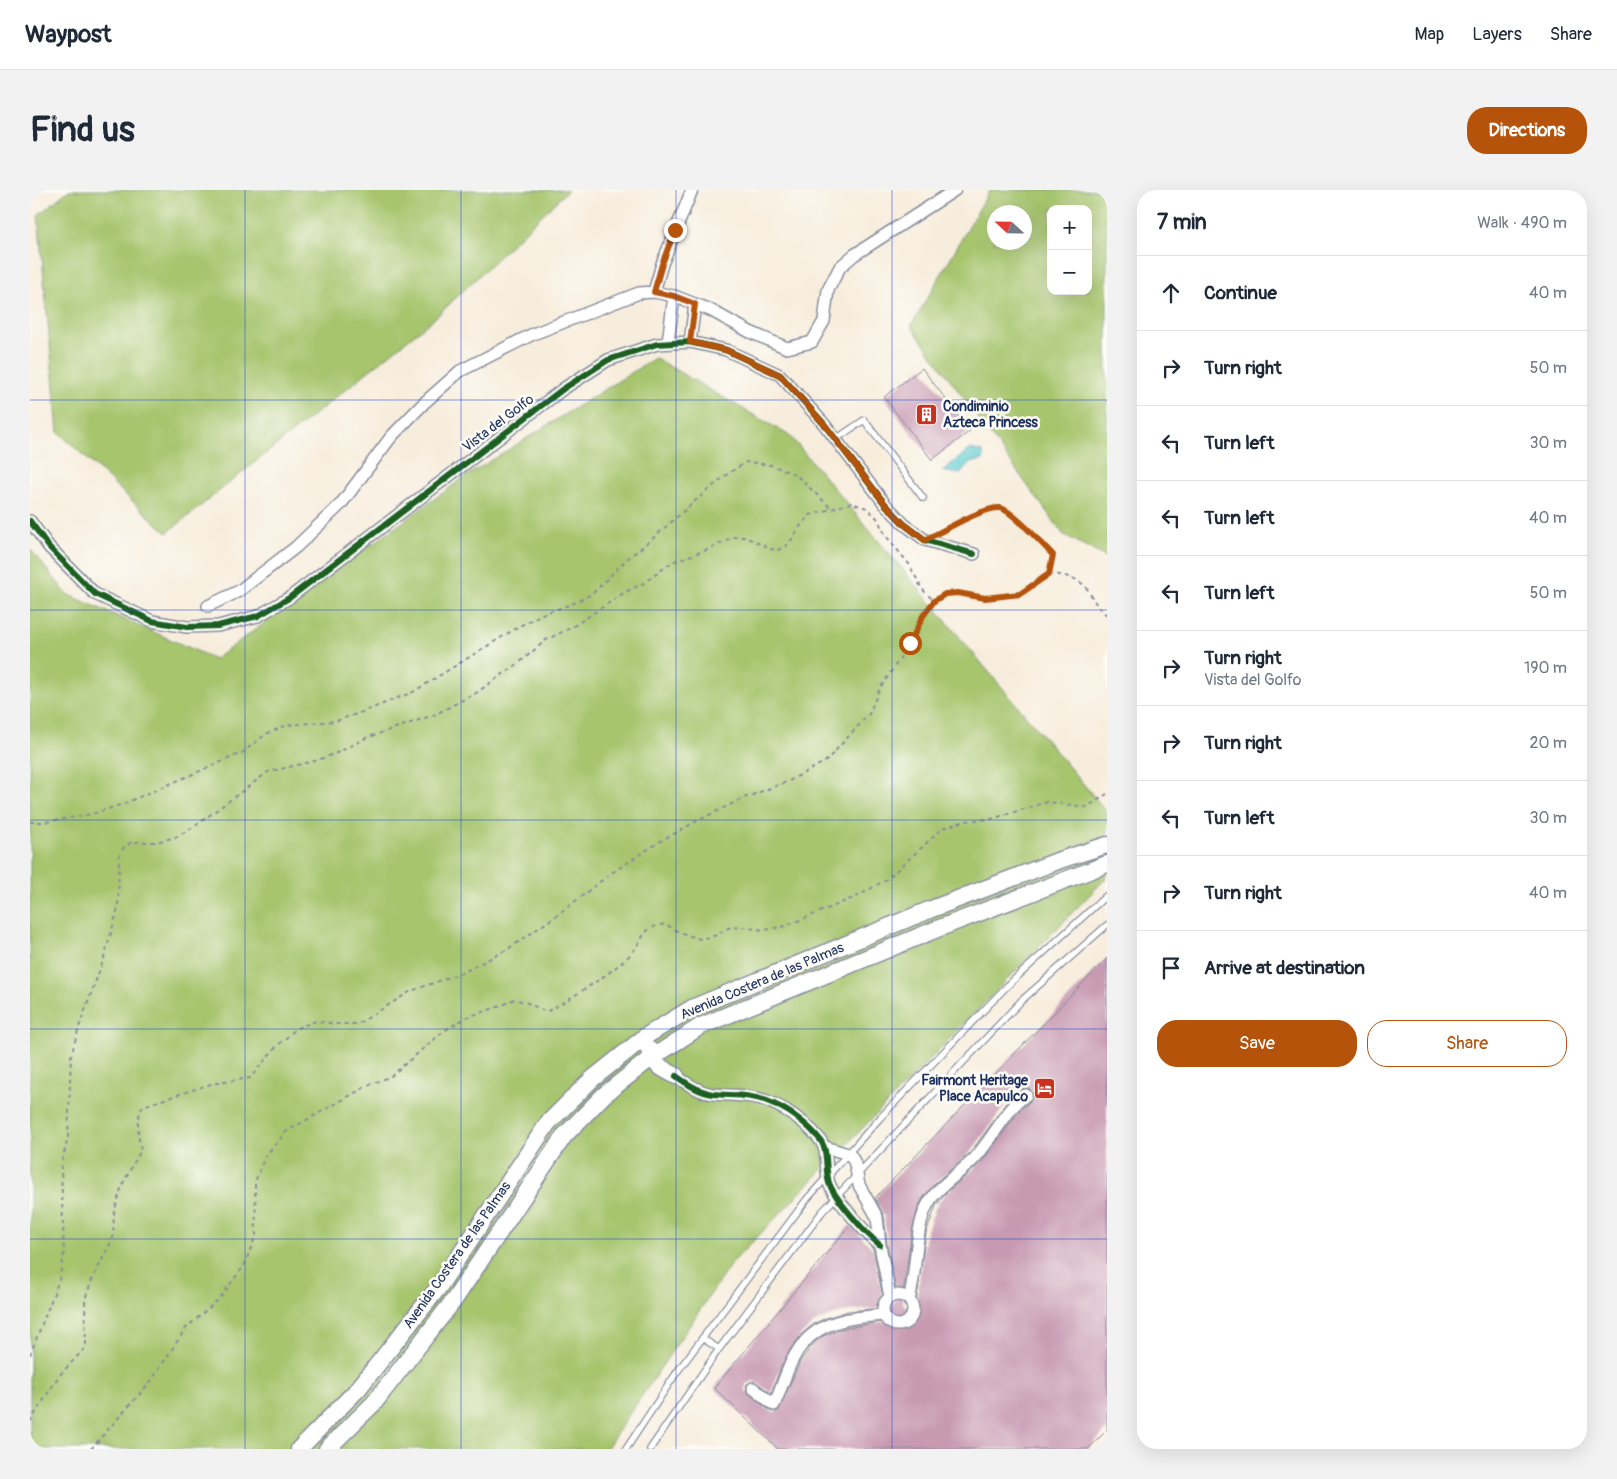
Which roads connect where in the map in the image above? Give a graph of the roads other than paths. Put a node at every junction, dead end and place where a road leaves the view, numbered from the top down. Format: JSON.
{"nodes":[{"id":1,"x":692,"y":190,"type":"edge"},
{"id":2,"x":954,"y":190,"type":"edge"},
{"id":3,"x":654,"y":292,"type":"junction"},
{"id":4,"x":674,"y":296,"type":"junction"},
{"id":5,"x":695,"y":304,"type":"junction"},
{"id":6,"x":668,"y":342,"type":"junction"},
{"id":7,"x":690,"y":342,"type":"junction"},
{"id":8,"x":836,"y":439,"type":"junction"},
{"id":9,"x":923,"y":498,"type":"dead end"},
{"id":10,"x":30,"y":521,"type":"edge"},
{"id":11,"x":974,"y":554,"type":"dead end"},
{"id":12,"x":208,"y":606,"type":"dead end"},
{"id":13,"x":1107,"y":845,"type":"edge"},
{"id":14,"x":1107,"y":864,"type":"edge"},
{"id":15,"x":1107,"y":895,"type":"edge"},
{"id":16,"x":1107,"y":925,"type":"edge"},
{"id":17,"x":646,"y":1036,"type":"junction"},
{"id":18,"x":666,"y":1047,"type":"junction"},
{"id":19,"x":651,"y":1058,"type":"junction"},
{"id":20,"x":676,"y":1076,"type":"junction"},
{"id":21,"x":1026,"y":1095,"type":"dead end"},
{"id":22,"x":825,"y":1147,"type":"junction"},
{"id":23,"x":848,"y":1154,"type":"junction"},
{"id":24,"x":828,"y":1176,"type":"junction"},
{"id":25,"x":857,"y":1176,"type":"junction"},
{"id":26,"x":837,"y":1197,"type":"junction"},
{"id":27,"x":870,"y":1205,"type":"junction"},
{"id":28,"x":855,"y":1218,"type":"junction"},
{"id":29,"x":880,"y":1244,"type":"junction"},
{"id":30,"x":890,"y":1297,"type":"junction"},
{"id":31,"x":909,"y":1300,"type":"junction"},
{"id":32,"x":883,"y":1315,"type":"junction"},
{"id":33,"x":702,"y":1338,"type":"junction"},
{"id":34,"x":718,"y":1349,"type":"junction"},
{"id":35,"x":752,"y":1388,"type":"dead end"},
{"id":36,"x":299,"y":1449,"type":"edge"},
{"id":37,"x":327,"y":1449,"type":"edge"},
{"id":38,"x":626,"y":1449,"type":"edge"},
{"id":39,"x":650,"y":1449,"type":"edge"}],
"edges":[{"from":1,"to":3,"type":"street"},
{"from":2,"to":5,"type":"street"},
{"from":3,"to":4,"type":"street"},
{"from":3,"to":12,"type":"street"},
{"from":4,"to":5,"type":"street"},
{"from":4,"to":6,"type":"street"},
{"from":5,"to":7,"type":"street"},
{"from":6,"to":7,"type":"street","name":"Vista del Golfo"},
{"from":6,"to":10,"type":"street","name":"Vista del Golfo"},
{"from":7,"to":8,"type":"street","name":"Vista del Golfo"},
{"from":8,"to":9,"type":"lane"},
{"from":8,"to":11,"type":"street","name":"Vista del Golfo"},
{"from":13,"to":17,"type":"main road","name":"Avenida Costera de las Palmas"},
{"from":14,"to":18,"type":"main road","name":"Avenida Costera de las Palmas"},
{"from":15,"to":23,"type":"lane"},
{"from":16,"to":25,"type":"lane"},
{"from":17,"to":18,"type":"main road"},
{"from":17,"to":19,"type":"main road"},
{"from":17,"to":36,"type":"main road","name":"Avenida Costera de las Palmas"},
{"from":18,"to":19,"type":"main road","name":"Avenida Costera de las Palmas"},
{"from":18,"to":20,"type":"main road"},
{"from":19,"to":20,"type":"main road"},
{"from":19,"to":37,"type":"main road","name":"Avenida Costera de las Palmas"},
{"from":20,"to":22,"type":"street"},
{"from":21,"to":31,"type":"street"},
{"from":22,"to":23,"type":"street"},
{"from":22,"to":24,"type":"street"},
{"from":23,"to":24,"type":"lane"},
{"from":23,"to":25,"type":"street"},
{"from":24,"to":26,"type":"street"},
{"from":24,"to":33,"type":"lane"},
{"from":25,"to":26,"type":"lane"},
{"from":25,"to":27,"type":"street"},
{"from":26,"to":28,"type":"street"},
{"from":26,"to":34,"type":"lane"},
{"from":27,"to":28,"type":"street"},
{"from":27,"to":29,"type":"street"},
{"from":28,"to":29,"type":"street"},
{"from":29,"to":30,"type":"street"},
{"from":30,"to":31,"type":"street"},
{"from":30,"to":32,"type":"street"},
{"from":31,"to":32,"type":"street"},
{"from":32,"to":35,"type":"street"},
{"from":33,"to":34,"type":"lane"},
{"from":33,"to":38,"type":"lane"},
{"from":34,"to":39,"type":"lane"}]}
